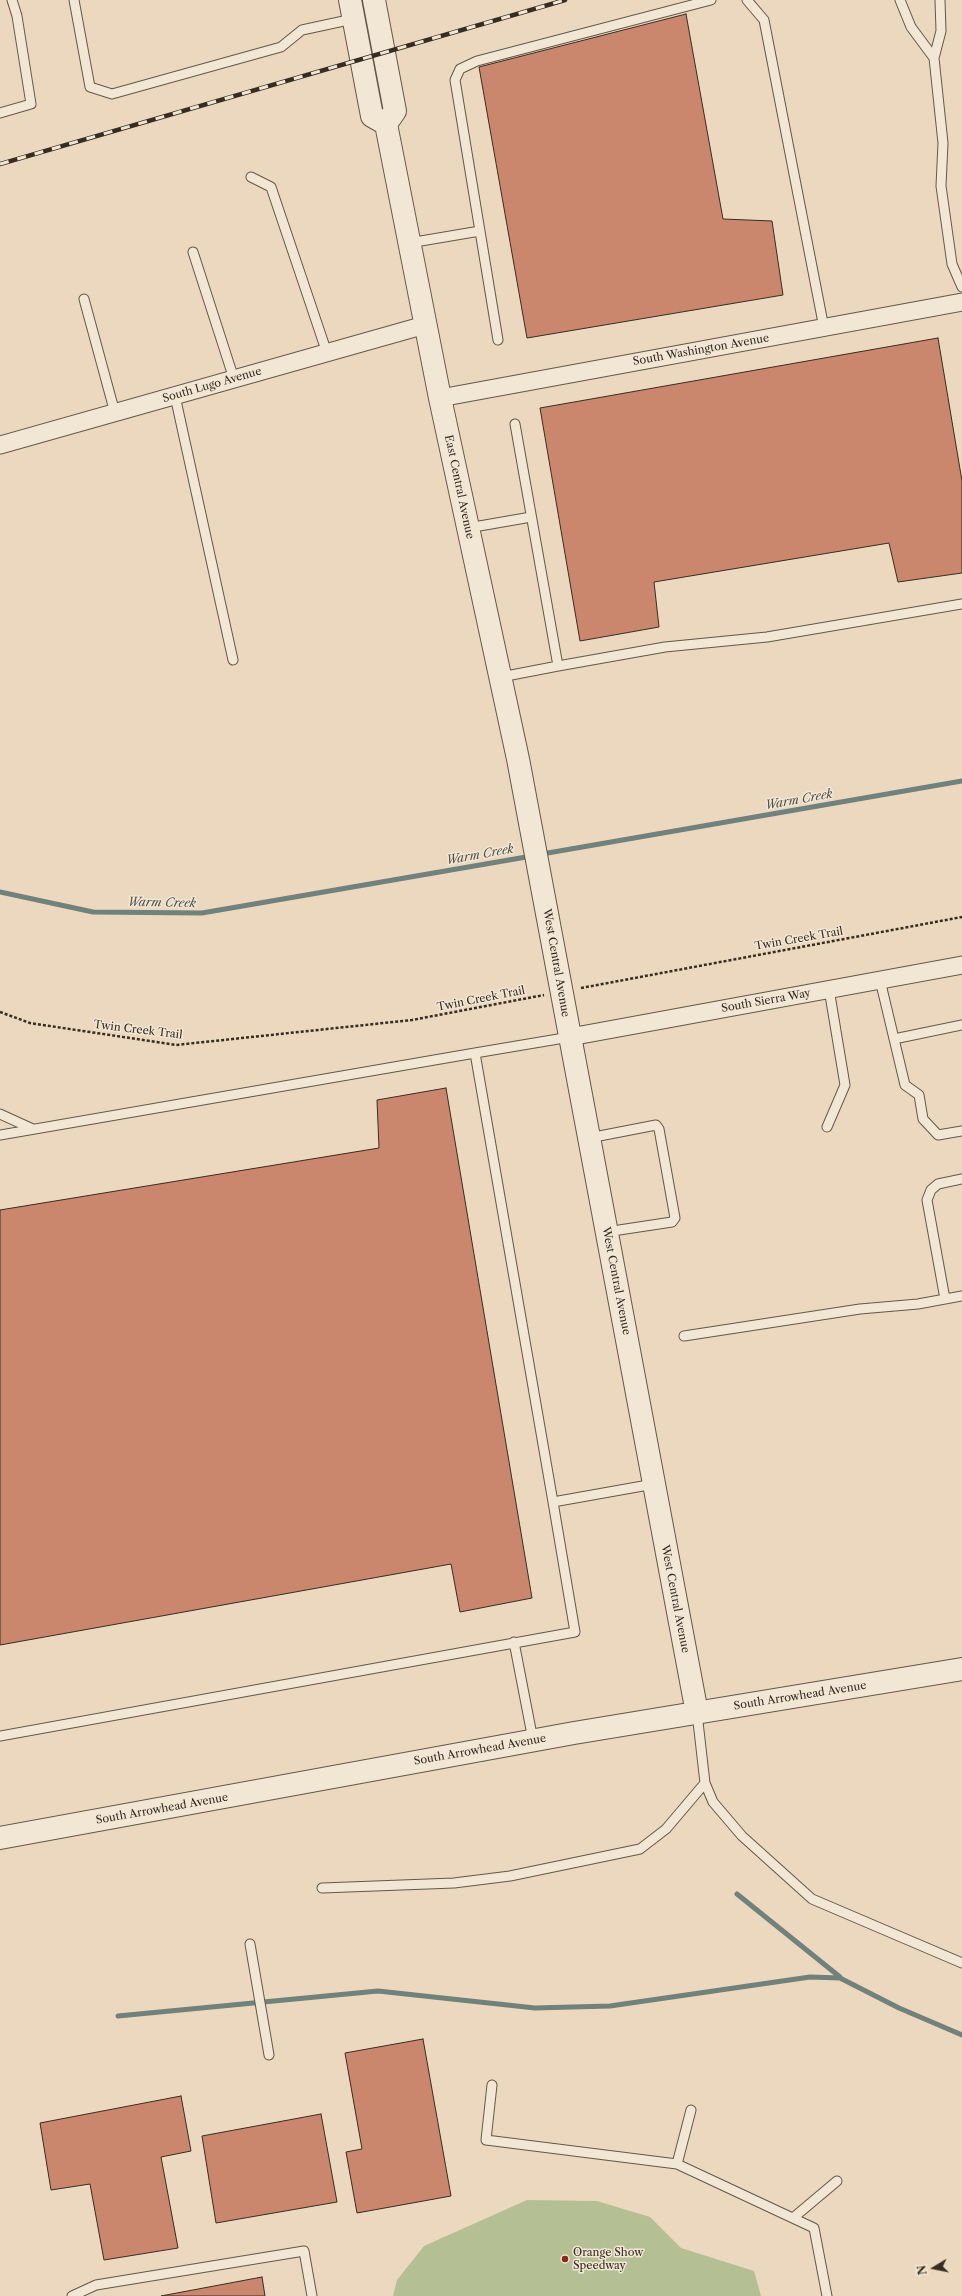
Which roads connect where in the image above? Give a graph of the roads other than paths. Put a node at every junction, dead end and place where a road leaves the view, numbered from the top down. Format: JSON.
{"nodes":[{"id":1,"x":12,"y":0,"type":"edge"},
{"id":2,"x":74,"y":0,"type":"edge"},
{"id":3,"x":374,"y":0,"type":"edge"},
{"id":4,"x":711,"y":0,"type":"edge"},
{"id":5,"x":747,"y":0,"type":"edge"},
{"id":6,"x":900,"y":0,"type":"edge"},
{"id":7,"x":940,"y":0,"type":"edge"},
{"id":8,"x":352,"y":9,"type":"edge"},
{"id":9,"x":934,"y":58,"type":"junction"},
{"id":10,"x":0,"y":113,"type":"edge"},
{"id":11,"x":386,"y":124,"type":"junction"},
{"id":12,"x":251,"y":177,"type":"dead end"},
{"id":13,"x":480,"y":231,"type":"junction"},
{"id":14,"x":409,"y":243,"type":"junction"},
{"id":15,"x":193,"y":252,"type":"dead end"},
{"id":16,"x":962,"y":287,"type":"edge"},
{"id":17,"x":84,"y":299,"type":"dead end"},
{"id":18,"x":962,"y":302,"type":"edge"},
{"id":19,"x":425,"y":325,"type":"junction"},
{"id":20,"x":824,"y":328,"type":"junction"},
{"id":21,"x":498,"y":340,"type":"dead end"},
{"id":22,"x":327,"y":353,"type":"junction"},
{"id":23,"x":234,"y":379,"type":"junction"},
{"id":24,"x":175,"y":396,"type":"junction"},
{"id":25,"x":440,"y":398,"type":"junction"},
{"id":26,"x":116,"y":413,"type":"junction"},
{"id":27,"x":515,"y":424,"type":"dead end"},
{"id":28,"x":0,"y":445,"type":"edge"},
{"id":29,"x":531,"y":517,"type":"junction"},
{"id":30,"x":468,"y":528,"type":"junction"},
{"id":31,"x":962,"y":604,"type":"edge"},
{"id":32,"x":233,"y":660,"type":"dead end"},
{"id":33,"x":558,"y":666,"type":"junction"},
{"id":34,"x":501,"y":677,"type":"junction"},
{"id":35,"x":536,"y":849,"type":"joint"},
{"id":36,"x":962,"y":968,"type":"edge"},
{"id":37,"x":880,"y":980,"type":"junction"},
{"id":38,"x":829,"y":989,"type":"junction"},
{"id":39,"x":962,"y":1025,"type":"edge"},
{"id":40,"x":570,"y":1037,"type":"junction"},
{"id":41,"x":894,"y":1039,"type":"junction"},
{"id":42,"x":475,"y":1053,"type":"junction"},
{"id":43,"x":0,"y":1114,"type":"edge"},
{"id":44,"x":827,"y":1127,"type":"dead end"},
{"id":45,"x":34,"y":1130,"type":"junction"},
{"id":46,"x":962,"y":1131,"type":"edge"},
{"id":47,"x":0,"y":1135,"type":"edge"},
{"id":48,"x":589,"y":1138,"type":"junction"},
{"id":49,"x":962,"y":1180,"type":"edge"},
{"id":50,"x":606,"y":1232,"type":"junction"},
{"id":51,"x":962,"y":1296,"type":"edge"},
{"id":52,"x":945,"y":1299,"type":"junction"},
{"id":53,"x":684,"y":1336,"type":"dead end"},
{"id":54,"x":654,"y":1484,"type":"junction"},
{"id":55,"x":553,"y":1502,"type":"junction"},
{"id":56,"x":514,"y":1642,"type":"junction"},
{"id":57,"x":962,"y":1669,"type":"edge"},
{"id":58,"x":697,"y":1713,"type":"junction"},
{"id":59,"x":0,"y":1736,"type":"edge"},
{"id":60,"x":533,"y":1740,"type":"junction"},
{"id":61,"x":705,"y":1783,"type":"junction"},
{"id":62,"x":0,"y":1838,"type":"edge"},
{"id":63,"x":322,"y":1888,"type":"dead end"},
{"id":64,"x":250,"y":1944,"type":"dead end"},
{"id":65,"x":962,"y":1963,"type":"edge"},
{"id":66,"x":269,"y":2055,"type":"dead end"},
{"id":67,"x":492,"y":2085,"type":"dead end"},
{"id":68,"x":691,"y":2110,"type":"dead end"},
{"id":69,"x":678,"y":2164,"type":"junction"},
{"id":70,"x":837,"y":2181,"type":"dead end"},
{"id":71,"x":793,"y":2218,"type":"junction"},
{"id":72,"x":72,"y":2296,"type":"edge"},
{"id":73,"x":312,"y":2296,"type":"edge"},
{"id":74,"x":827,"y":2296,"type":"edge"}],
"edges":[{"from":1,"to":10,"type":"lane"},
{"from":2,"to":8,"type":"lane"},
{"from":3,"to":11,"type":"street"},
{"from":4,"to":13,"type":"lane"},
{"from":5,"to":20,"type":"lane"},
{"from":6,"to":9,"type":"lane"},
{"from":7,"to":9,"type":"lane"},
{"from":8,"to":11,"type":"street"},
{"from":9,"to":16,"type":"lane"},
{"from":11,"to":14,"type":"street","name":"East Central Avenue"},
{"from":12,"to":22,"type":"lane"},
{"from":13,"to":14,"type":"lane"},
{"from":13,"to":21,"type":"lane"},
{"from":14,"to":19,"type":"street","name":"East Central Avenue"},
{"from":15,"to":23,"type":"lane"},
{"from":17,"to":26,"type":"lane"},
{"from":18,"to":20,"type":"street","name":"South Washington Avenue"},
{"from":19,"to":22,"type":"street","name":"South Lugo Avenue"},
{"from":19,"to":25,"type":"street","name":"East Central Avenue"},
{"from":20,"to":25,"type":"street","name":"South Washington Avenue"},
{"from":22,"to":23,"type":"street","name":"South Lugo Avenue"},
{"from":23,"to":24,"type":"street","name":"South Lugo Avenue"},
{"from":24,"to":26,"type":"street","name":"South Lugo Avenue"},
{"from":24,"to":32,"type":"lane"},
{"from":25,"to":30,"type":"street","name":"East Central Avenue"},
{"from":26,"to":28,"type":"street","name":"South Lugo Avenue"},
{"from":27,"to":29,"type":"lane"},
{"from":29,"to":30,"type":"lane"},
{"from":29,"to":33,"type":"lane"},
{"from":30,"to":34,"type":"street","name":"East Central Avenue"},
{"from":31,"to":33,"type":"lane"},
{"from":33,"to":34,"type":"lane"},
{"from":34,"to":35,"type":"street","name":"East Central Avenue"},
{"from":35,"to":40,"type":"street","name":"West Central Avenue"},
{"from":36,"to":37,"type":"street","name":"South Sierra Way"},
{"from":37,"to":38,"type":"street","name":"South Sierra Way"},
{"from":37,"to":41,"type":"lane"},
{"from":38,"to":40,"type":"street","name":"South Sierra Way"},
{"from":38,"to":44,"type":"lane"},
{"from":39,"to":41,"type":"lane"},
{"from":40,"to":42,"type":"lane"},
{"from":40,"to":48,"type":"street","name":"West Central Avenue"},
{"from":41,"to":46,"type":"lane"},
{"from":42,"to":45,"type":"lane"},
{"from":42,"to":55,"type":"lane"},
{"from":43,"to":45,"type":"lane"},
{"from":45,"to":47,"type":"lane"},
{"from":48,"to":50,"type":"street","name":"West Central Avenue"},
{"from":48,"to":50,"type":"lane"},
{"from":49,"to":52,"type":"lane"},
{"from":50,"to":54,"type":"street","name":"West Central Avenue"},
{"from":51,"to":52,"type":"lane"},
{"from":52,"to":53,"type":"lane"},
{"from":54,"to":55,"type":"lane"},
{"from":54,"to":58,"type":"street","name":"West Central Avenue"},
{"from":55,"to":56,"type":"lane"},
{"from":56,"to":59,"type":"lane"},
{"from":56,"to":60,"type":"lane"},
{"from":57,"to":58,"type":"street","name":"South Arrowhead Avenue"},
{"from":58,"to":60,"type":"street","name":"South Arrowhead Avenue"},
{"from":58,"to":61,"type":"lane"},
{"from":60,"to":62,"type":"street","name":"South Arrowhead Avenue"},
{"from":61,"to":63,"type":"lane"},
{"from":61,"to":65,"type":"lane"},
{"from":64,"to":66,"type":"lane"},
{"from":67,"to":69,"type":"lane"},
{"from":68,"to":69,"type":"lane"},
{"from":69,"to":71,"type":"lane"},
{"from":70,"to":71,"type":"lane"},
{"from":71,"to":74,"type":"lane"},
{"from":72,"to":73,"type":"lane"}]}
